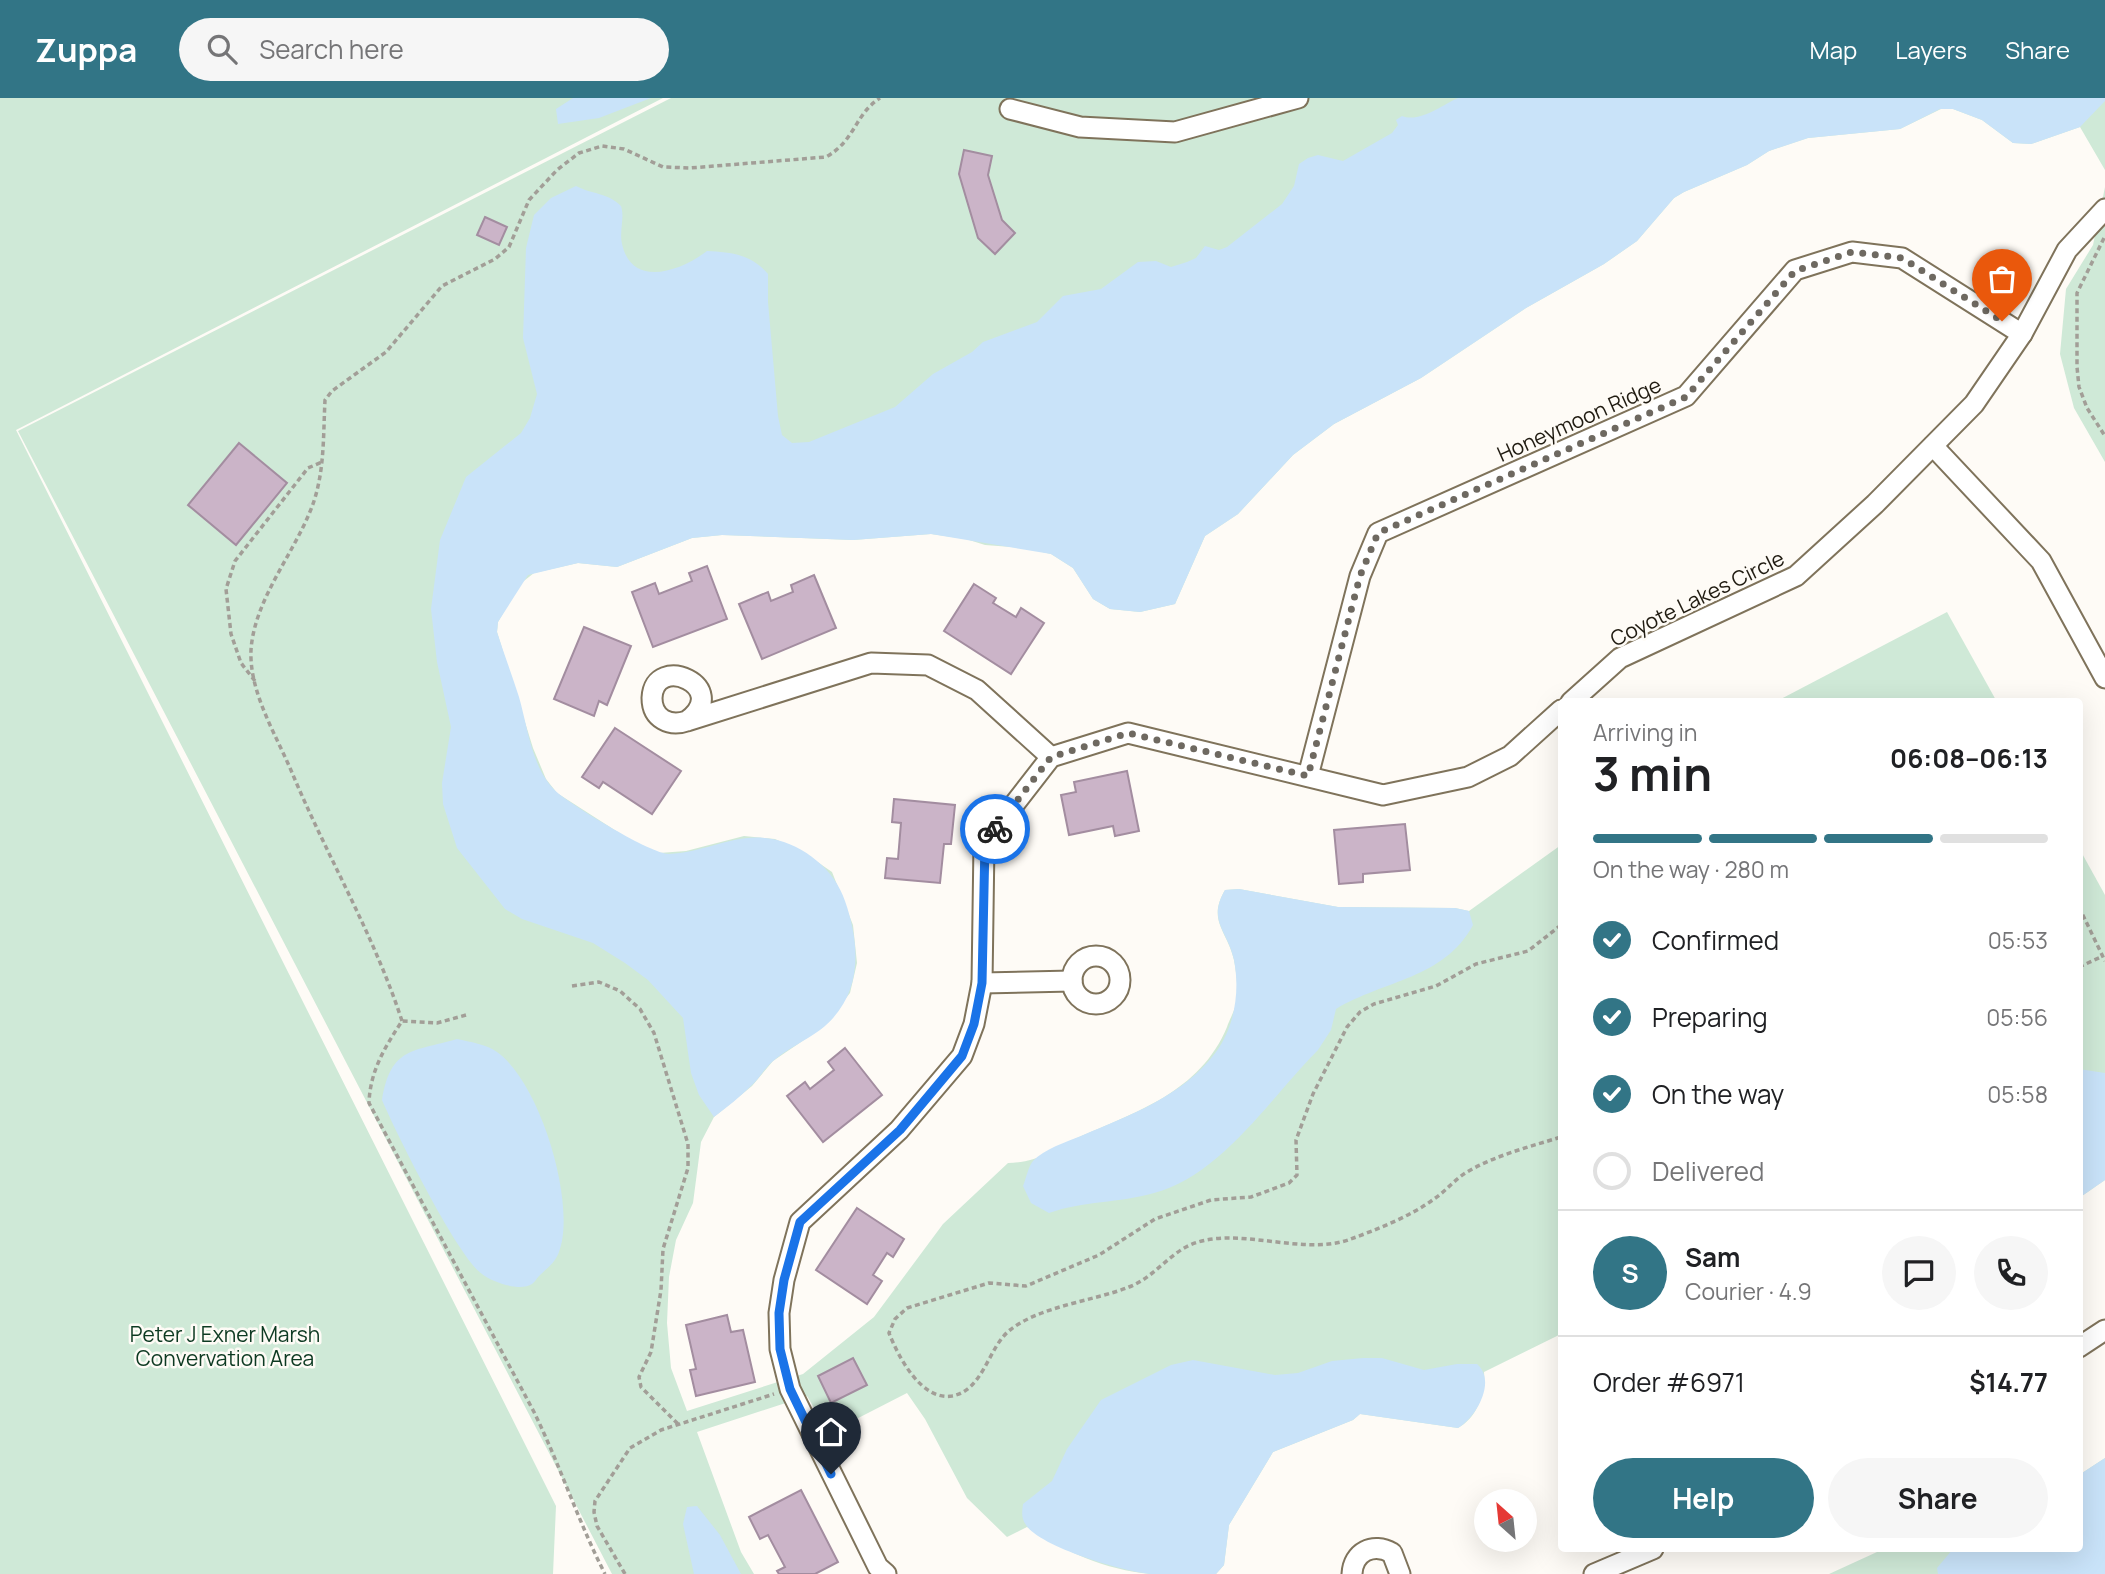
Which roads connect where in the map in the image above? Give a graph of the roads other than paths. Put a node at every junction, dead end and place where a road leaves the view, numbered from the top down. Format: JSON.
{"nodes":[{"id":1,"x":1298,"y":98,"type":"edge"},
{"id":2,"x":1010,"y":109,"type":"dead end"},
{"id":3,"x":2105,"y":209,"type":"edge"},
{"id":4,"x":2022,"y":334,"type":"junction"},
{"id":5,"x":1933,"y":446,"type":"junction"},
{"id":6,"x":2105,"y":678,"type":"edge"},
{"id":7,"x":1575,"y":698,"type":"edge"},
{"id":8,"x":1558,"y":713,"type":"edge"},
{"id":9,"x":688,"y":722,"type":"dead end"},
{"id":10,"x":1051,"y":757,"type":"junction"},
{"id":11,"x":1308,"y":776,"type":"junction"},
{"id":12,"x":1072,"y":981,"type":"dead end"},
{"id":13,"x":982,"y":983,"type":"junction"},
{"id":14,"x":2105,"y":1330,"type":"edge"},
{"id":15,"x":2083,"y":1344,"type":"edge"},
{"id":16,"x":1644,"y":1552,"type":"edge"},
{"id":17,"x":886,"y":1574,"type":"edge"},
{"id":18,"x":1352,"y":1574,"type":"edge"},
{"id":19,"x":1400,"y":1574,"type":"edge"},
{"id":20,"x":1594,"y":1574,"type":"edge"}],
"edges":[{"from":1,"to":2,"type":"street"},
{"from":3,"to":4,"type":"street","name":"Coyote Lakes Circle"},
{"from":4,"to":5,"type":"street","name":"Coyote Lakes Circle"},
{"from":4,"to":11,"type":"street","name":"Honeymoon Ridge"},
{"from":5,"to":6,"type":"street"},
{"from":5,"to":7,"type":"street","name":"Coyote Lakes Circle"},
{"from":8,"to":11,"type":"street"},
{"from":9,"to":10,"type":"street"},
{"from":10,"to":11,"type":"street"},
{"from":10,"to":13,"type":"street"},
{"from":12,"to":13,"type":"street"},
{"from":13,"to":17,"type":"street"},
{"from":14,"to":15,"type":"street"},
{"from":16,"to":20,"type":"street"},
{"from":18,"to":19,"type":"street"}]}
